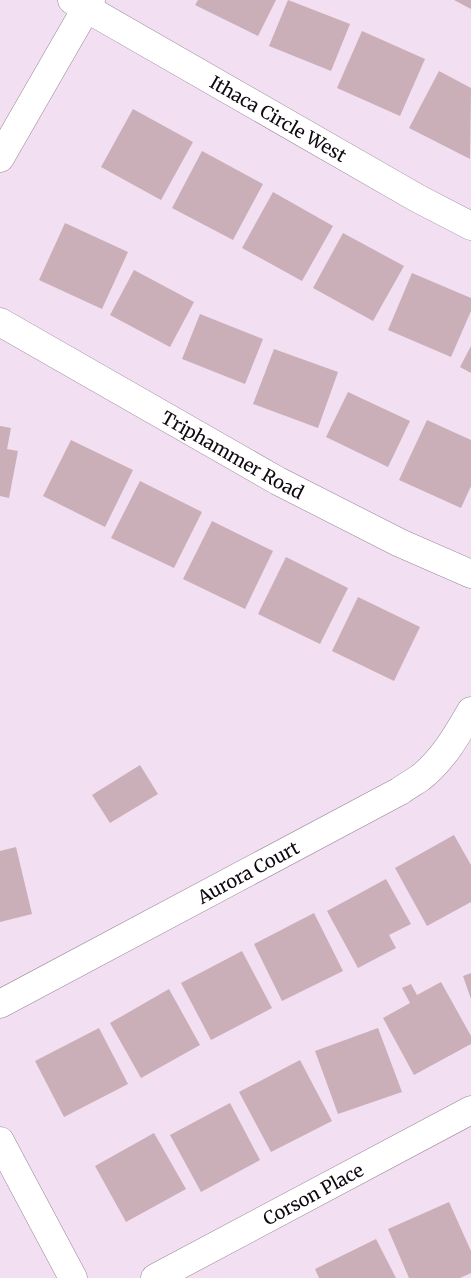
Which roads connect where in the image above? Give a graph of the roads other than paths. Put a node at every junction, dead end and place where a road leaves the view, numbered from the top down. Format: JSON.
{"nodes":[{"id":1,"x":83,"y":3,"type":"edge"},
{"id":2,"x":0,"y":158,"type":"edge"},
{"id":3,"x":471,"y":226,"type":"edge"},
{"id":4,"x":0,"y":322,"type":"edge"},
{"id":5,"x":471,"y":574,"type":"edge"},
{"id":6,"x":471,"y":711,"type":"edge"},
{"id":7,"x":0,"y":1004,"type":"edge"},
{"id":8,"x":471,"y":1110,"type":"edge"},
{"id":9,"x":0,"y":1141,"type":"edge"},
{"id":10,"x":73,"y":1278,"type":"edge"},
{"id":11,"x":155,"y":1278,"type":"edge"}],
"edges":[{"from":1,"to":2,"type":"street"},
{"from":1,"to":3,"type":"street","name":"Ithaca Circle West"},
{"from":4,"to":5,"type":"street","name":"Triphammer Road"},
{"from":6,"to":7,"type":"street","name":"Aurora Court"},
{"from":8,"to":11,"type":"street","name":"Corson Place"},
{"from":9,"to":10,"type":"street"}]}
